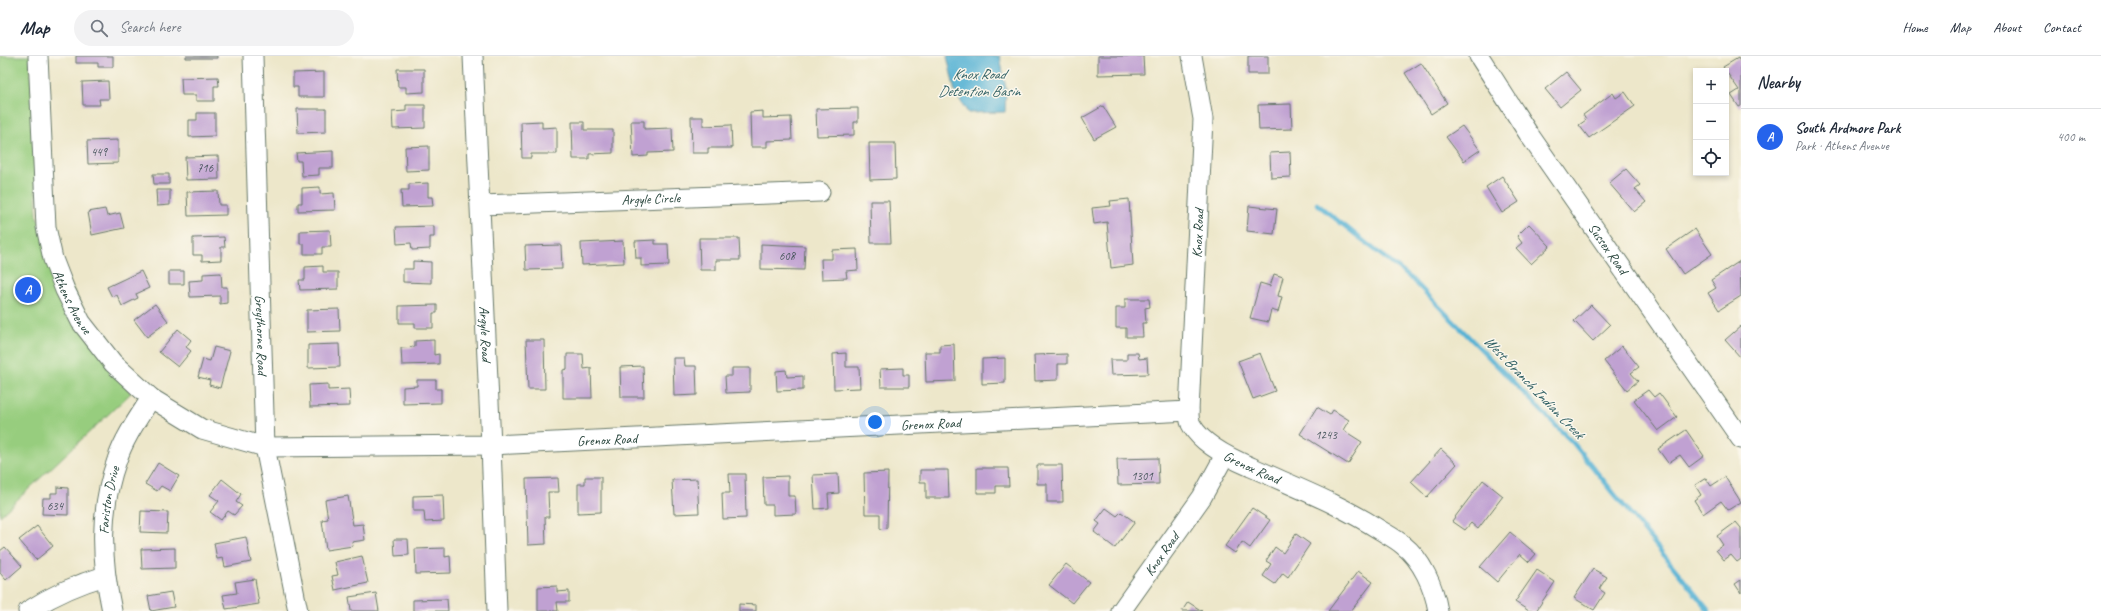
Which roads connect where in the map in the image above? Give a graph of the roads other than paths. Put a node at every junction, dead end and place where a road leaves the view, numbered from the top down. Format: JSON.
{"nodes":[{"id":1,"x":38,"y":56,"type":"edge"},
{"id":2,"x":253,"y":56,"type":"edge"},
{"id":3,"x":473,"y":56,"type":"edge"},
{"id":4,"x":1192,"y":56,"type":"edge"},
{"id":5,"x":1479,"y":56,"type":"edge"},
{"id":6,"x":820,"y":192,"type":"dead end"},
{"id":7,"x":481,"y":205,"type":"junction"},
{"id":8,"x":151,"y":398,"type":"junction"},
{"id":9,"x":1189,"y":411,"type":"junction"},
{"id":10,"x":1741,"y":439,"type":"edge"},
{"id":11,"x":491,"y":445,"type":"junction"},
{"id":12,"x":265,"y":447,"type":"junction"},
{"id":13,"x":1225,"y":456,"type":"junction"},
{"id":14,"x":105,"y":576,"type":"junction"},
{"id":15,"x":28,"y":611,"type":"edge"},
{"id":16,"x":112,"y":611,"type":"edge"},
{"id":17,"x":298,"y":611,"type":"edge"},
{"id":18,"x":497,"y":611,"type":"edge"},
{"id":19,"x":1121,"y":611,"type":"edge"},
{"id":20,"x":1438,"y":611,"type":"edge"}],
"edges":[{"from":1,"to":8,"type":"street","name":"Athens Avenue"},
{"from":2,"to":12,"type":"street","name":"Greythorne Road"},
{"from":3,"to":7,"type":"street","name":"Argyle Road"},
{"from":4,"to":9,"type":"street","name":"Knox Road"},
{"from":5,"to":10,"type":"street","name":"Sussex Road"},
{"from":6,"to":7,"type":"street","name":"Argyle Circle"},
{"from":7,"to":11,"type":"street","name":"Argyle Road"},
{"from":8,"to":12,"type":"street","name":"Athens Avenue"},
{"from":8,"to":14,"type":"street","name":"Fariston Drive"},
{"from":9,"to":11,"type":"street","name":"Grenox Road"},
{"from":9,"to":13,"type":"street","name":"Grenox Road"},
{"from":11,"to":12,"type":"street","name":"Grenox Road"},
{"from":11,"to":18,"type":"street","name":"Argyle Road"},
{"from":12,"to":17,"type":"street","name":"Greythorne Road"},
{"from":13,"to":19,"type":"street","name":"Knox Road"},
{"from":13,"to":20,"type":"street","name":"Grenox Road"},
{"from":14,"to":15,"type":"street"},
{"from":14,"to":16,"type":"street","name":"Fariston Drive"}]}
